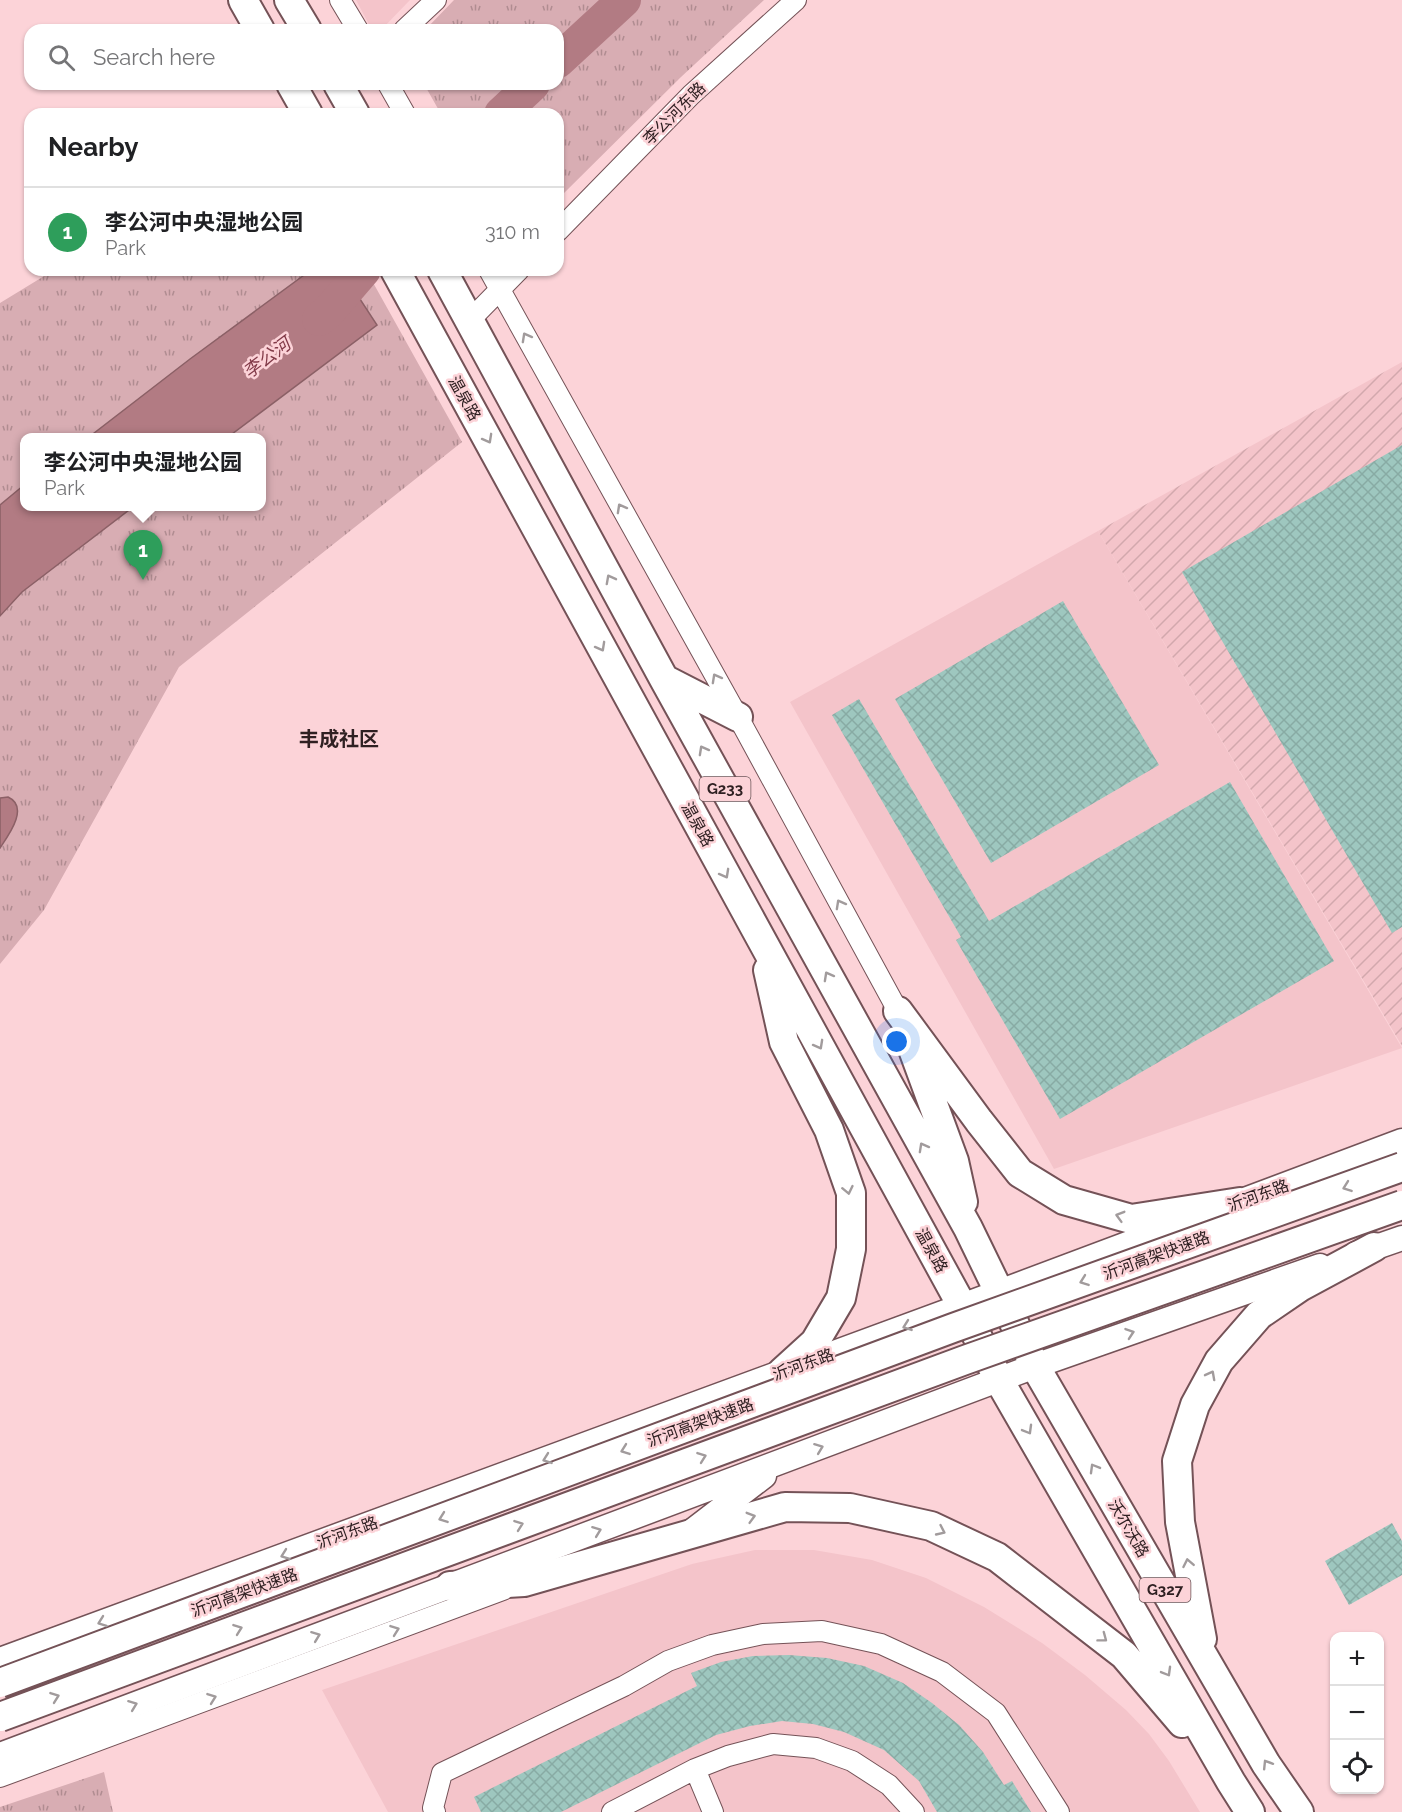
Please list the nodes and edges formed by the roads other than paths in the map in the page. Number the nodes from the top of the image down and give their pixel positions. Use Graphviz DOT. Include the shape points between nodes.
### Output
graph roads {
  1 [pos="243,0"];
  2 [pos="289,0"];
  3 [pos="340,0"];
  4 [pos="436,0"];
  5 [pos="796,0"];
  6 [pos="257,24"];
  7 [pos="303,24"];
  8 [pos="354,24"];
  9 [pos="410,24"];
  10 [pos="294,90"];
  11 [pos="342,90"];
  12 [pos="391,90"];
  13 [pos="305,108"];
  14 [pos="352,108"];
  15 [pos="402,108"];
  16 [pos="564,225"];
  17 [pos="398,276"];
  18 [pos="492,276"];
  19 [pos="513,276"];
  20 [pos="446,278"];
  21 [pos="500,290"];
  22 [pos="470,320"];
  23 [pos="664,679"];
  24 [pos="738,717"];
  25 [pos="761,938"];
  26 [pos="898,1011"];
  27 [pos="830,1130"];
  28 [pos="1402,1141"];
  29 [pos="1402,1167"];
  30 [pos="892,1178"];
  31 [pos="1240,1202"];
  32 [pos="1402,1205"];
  33 [pos="968,1228"];
  34 [pos="1402,1238"];
  35 [pos="1374,1247"];
  36 [pos="999,1291"];
  37 [pos="962,1306"];
  38 [pos="1035,1366"];
  39 [pos="782,1372"];
  40 [pos="999,1380"];
  41 [pos="784,1461"];
  42 [pos="687,1535"];
  43 [pos="524,1582"];
  44 [pos="450,1586"];
  45 [pos="0,1660"];
  46 [pos="1207,1662"];
  47 [pos="0,1683"];
  48 [pos="0,1717"];
  49 [pos="0,1755"];
  50 [pos="695,1769"];
  51 [pos="0,1778"];
  52 [pos="1231,1782"];
  53 [pos="435,1812"];
  54 [pos="612,1812"];
  55 [pos="713,1812"];
  56 [pos="914,1812"];
  57 [pos="1059,1812"];
  58 [pos="1250,1812"];
  59 [pos="1299,1812"];
  1 -- 6 [label="highway"];
  2 -- 7 [label="highway"];
  3 -- 8 [label="street"];
  4 -- 9 [label="street"];
  5 -- 16 [label="street, 李公河东路" via="691,95"];
  10 -- 13 [label="highway"];
  11 -- 14 [label="highway"];
  12 -- 15 [label="street"];
  17 -- 25 [label="highway, 温泉路 / G233, one-way"];
  18 -- 21 [label="street"];
  19 -- 21 [label="street"];
  20 -- 22 [label="highway, G233"];
  21 -- 22 [label="street"];
  24 -- 21 [label="street, one-way"];
  23 -- 22 [label="highway, G233, one-way"];
  23 -- 24 [label="highway"];
  33 -- 23 [label="highway, G233, one-way"];
  26 -- 24 [label="street, one-way"];
  25 -- 27 [label="highway" via="784,1042"];
  25 -- 30 [label="highway, 温泉路 / G233, one-way"];
  31 -- 26 [label="highway, one-way" via="1131,1219 1064,1200 1020,1173"];
  26 -- 33 [label="highway" via="954,1161"];
  27 -- 30 [label="highway"];
  27 -- 39 [label="highway, one-way" via="851,1193 851,1249 841,1298 815,1342"];
  28 -- 31 [label="main road, 沂河东路"];
  29 -- 47 [label="highway, 沂河高架快速路, one-way, bridge" via="952,1328"];
  30 -- 37 [label="highway, 温泉路 / G233"];
  31 -- 36 [label="main road, 沂河东路"];
  48 -- 32 [label="highway, 沂河高架快速路, one-way, bridge" via="965,1360"];
  33 -- 36 [label="highway, G233"];
  34 -- 35 [label="main road"];
  38 -- 35 [label="main road, one-way"];
  46 -- 35 [label="highway, one-way" via="1180,1522 1177,1461 1195,1405 1219,1361 1259,1315 1300,1287"];
  36 -- 37 [label="main road, 沂河东路"];
  36 -- 38 [label="highway, G233"];
  37 -- 39 [label="main road, 沂河东路, one-way"];
  37 -- 40 [label="highway, 温泉路 / G233"];
  38 -- 40 [label="main road"];
  46 -- 38 [label="highway, 沃尔沃路 / G327, one-way"];
  39 -- 45 [label="main road, 沂河东路, one-way"];
  41 -- 40 [label="main road, one-way"];
  40 -- 52 [label="highway, G327, one-way"];
  41 -- 42 [label="main road"];
  44 -- 41 [label="main road, one-way"];
  42 -- 43 [label="highway"];
  42 -- 52 [label="highway, one-way" via="785,1507 850,1508 931,1526 997,1557 1124,1655"];
  43 -- 44 [label="highway"];
  51 -- 43 [label="street, one-way"];
  49 -- 44 [label="main road, one-way"];
  59 -- 46 [label="highway, 沃尔沃路 / G327, one-way" via="1266,1764"];
  50 -- 54 [label="street"];
  50 -- 55 [label="street"];
  50 -- 56 [label="street" via="773,1744 816,1748 852,1761 889,1785"];
  52 -- 58 [label="highway, G327"];
  53 -- 57 [label="street" via="442,1773 668,1661 712,1644 763,1634 822,1631 881,1644 942,1672 996,1713"];
}
